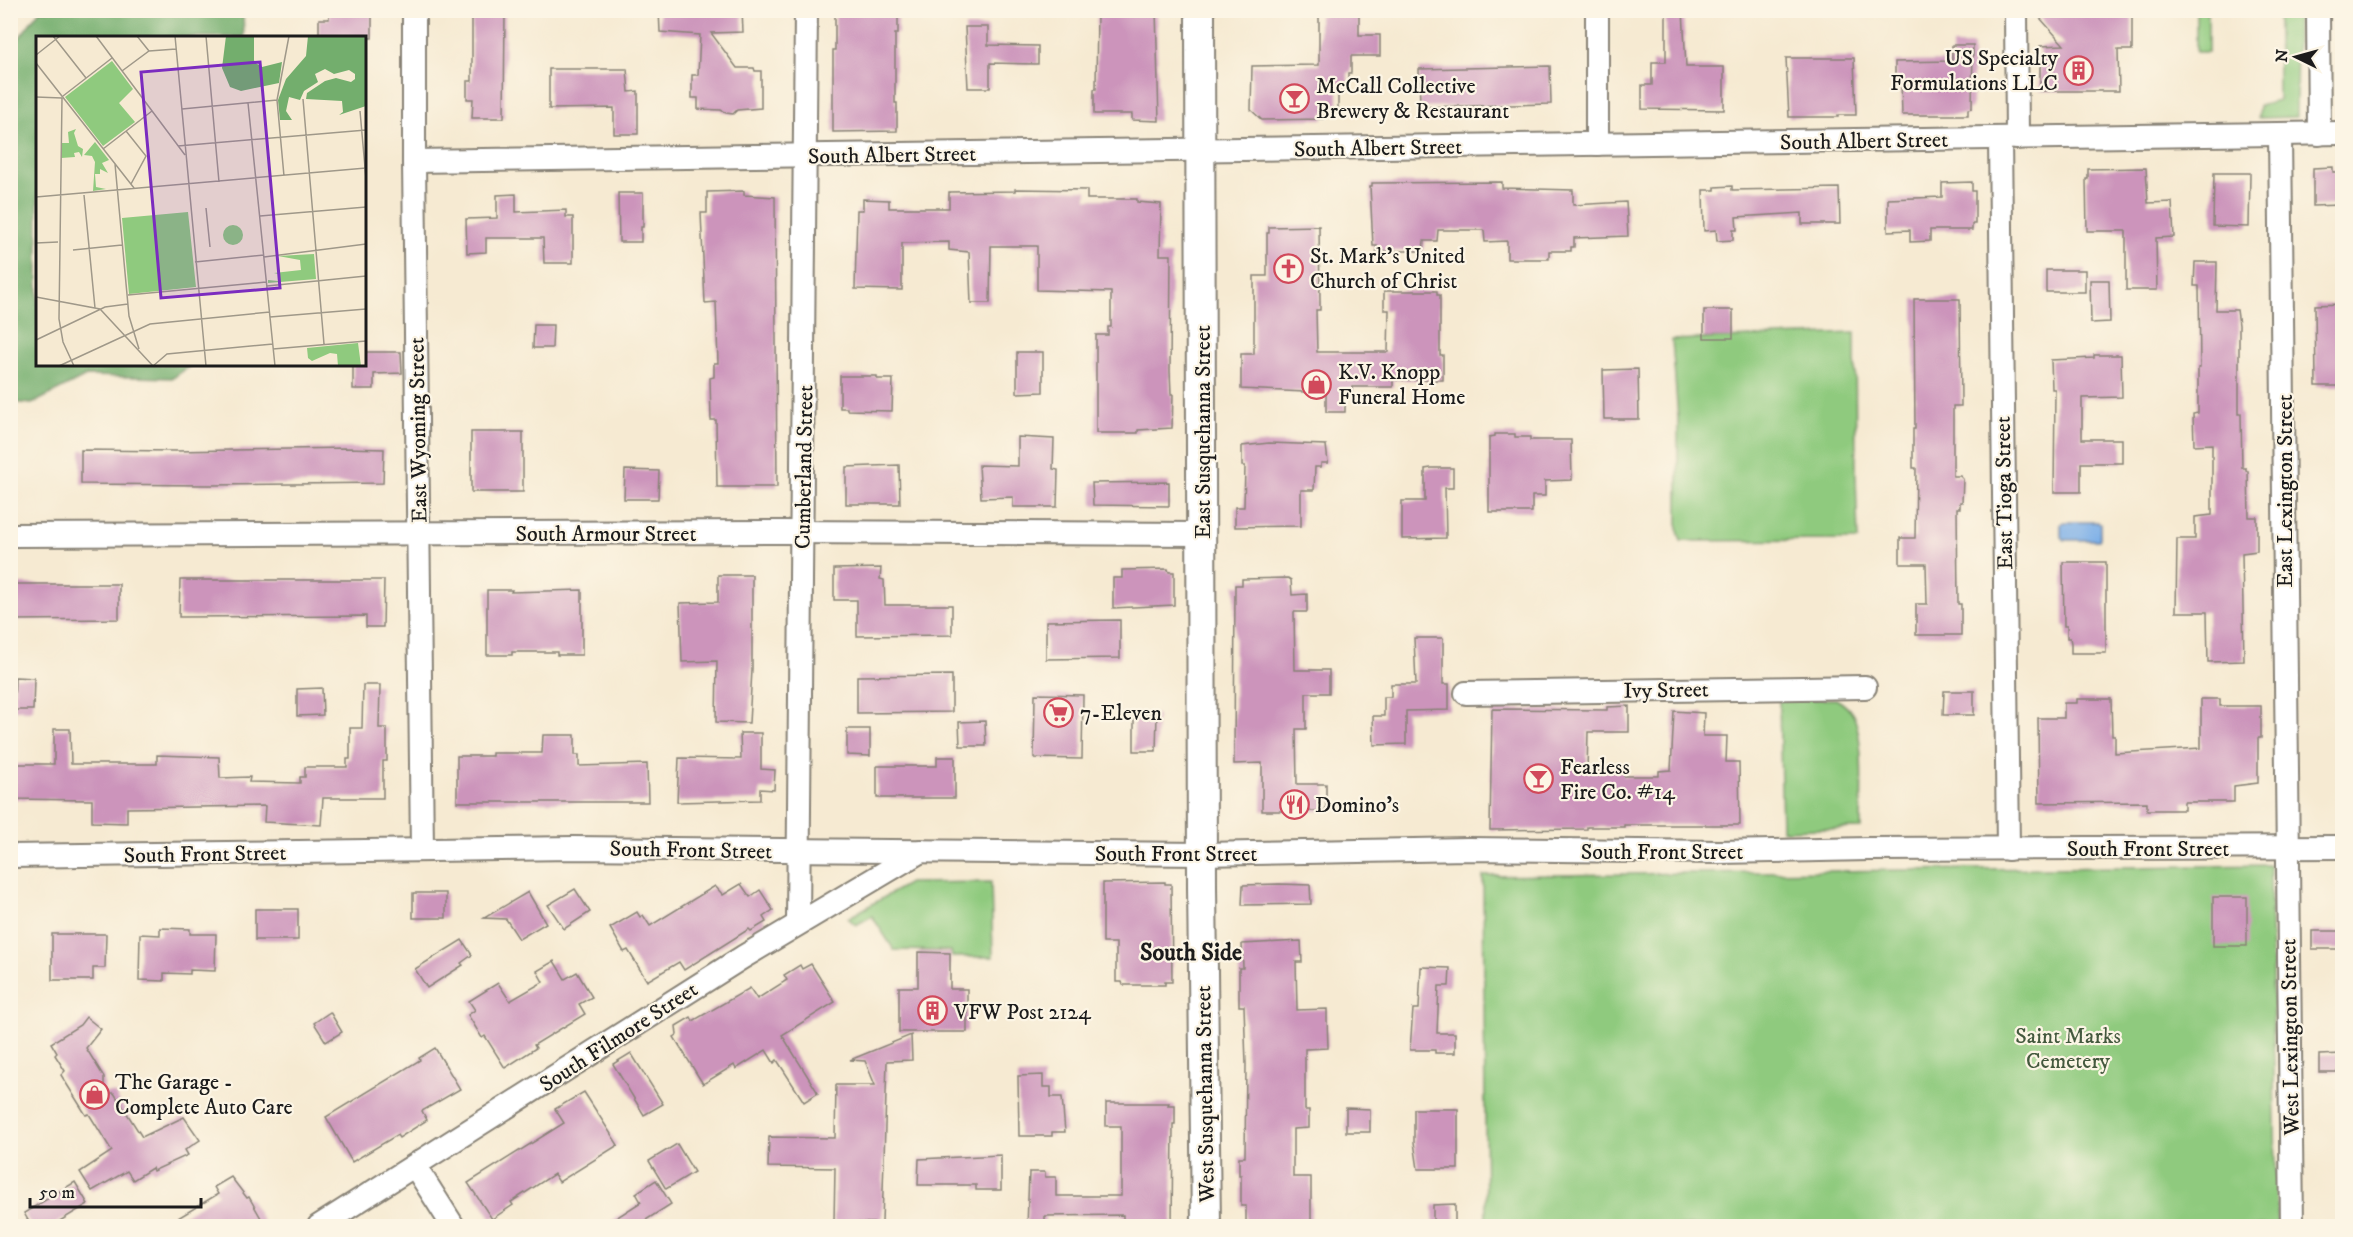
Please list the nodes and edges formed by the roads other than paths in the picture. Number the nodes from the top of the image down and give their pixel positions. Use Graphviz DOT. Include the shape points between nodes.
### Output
graph roads {
  1 [pos="414,10"];
  2 [pos="806,10"];
  3 [pos="1200,10"];
  4 [pos="1596,10"];
  5 [pos="2016,10"];
  6 [pos="2318,10"];
  7 [pos="2343,133"];
  8 [pos="2280,134"];
  9 [pos="2319,134"];
  10 [pos="2008,138"];
  11 [pos="1597,144"];
  12 [pos="1201,150"];
  13 [pos="806,155"];
  14 [pos="414,161"];
  15 [pos="802,532"];
  16 [pos="418,534"];
  17 [pos="1202,534"];
  18 [pos="10,535"];
  19 [pos="1865,687"];
  20 [pos="1466,693"];
  21 [pos="2343,847"];
  22 [pos="2287,848"];
  23 [pos="2007,849"];
  24 [pos="422,850"];
  25 [pos="800,850"];
  26 [pos="921,851"];
  27 [pos="1203,854"];
  28 [pos="10,856"];
  29 [pos="798,923"];
  30 [pos="415,1166"];
  31 [pos="319,1227"];
  32 [pos="453,1227"];
  33 [pos="1206,1227"];
  34 [pos="2292,1227"];
  1 -- 14 [label="street, East Wyoming Street"];
  2 -- 13 [label="street, Cumberland Street"];
  3 -- 12 [label="main road, East Susquehanna Street"];
  4 -- 11 [label="street"];
  5 -- 10 [label="street, East Tioga Street"];
  6 -- 9 [label="street"];
  7 -- 9 [label="street, South Albert Street"];
  8 -- 9 [label="street, South Albert Street"];
  8 -- 10 [label="street, South Albert Street"];
  8 -- 22 [label="street, East Lexington Street"];
  10 -- 11 [label="street, South Albert Street"];
  10 -- 23 [label="street, East Tioga Street"];
  11 -- 12 [label="street, South Albert Street"];
  12 -- 13 [label="street, South Albert Street"];
  12 -- 17 [label="main road, East Susquehanna Street"];
  13 -- 14 [label="street, South Albert Street"];
  13 -- 15 [label="street, Cumberland Street"];
  14 -- 16 [label="street, East Wyoming Street"];
  15 -- 16 [label="street, South Armour Street"];
  15 -- 17 [label="street, South Armour Street"];
  15 -- 25 [label="street, Cumberland Street"];
  16 -- 18 [label="street, South Armour Street"];
  16 -- 24 [label="street, East Wyoming Street"];
  17 -- 27 [label="main road, East Susquehanna Street"];
  19 -- 20 [label="street, Ivy Street"];
  21 -- 22 [label="street, South Front Street"];
  22 -- 23 [label="street, South Front Street"];
  22 -- 34 [label="street, West Lexington Street"];
  23 -- 27 [label="street, South Front Street" via="1468,849"];
  24 -- 25 [label="street, South Front Street"];
  24 -- 28 [label="street, South Front Street"];
  25 -- 26 [label="street, South Front Street"];
  25 -- 29 [label="street, Cumberland Street"];
  26 -- 27 [label="street, South Front Street"];
  26 -- 29 [label="street, South Filmore Street"];
  27 -- 33 [label="main road, West Susquehanna Street"];
  29 -- 30 [label="street, South Filmore Street"];
  30 -- 31 [label="street, South Filmore Street"];
  30 -- 32 [label="street"];
}
